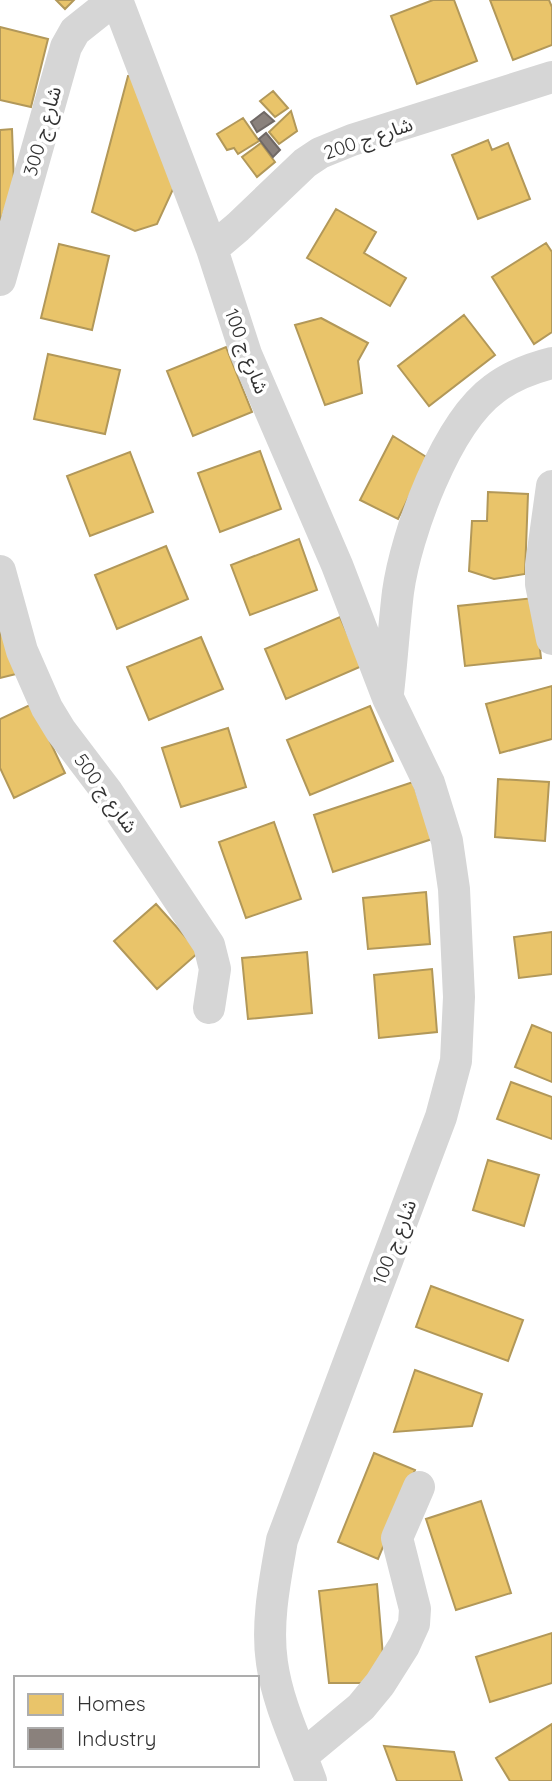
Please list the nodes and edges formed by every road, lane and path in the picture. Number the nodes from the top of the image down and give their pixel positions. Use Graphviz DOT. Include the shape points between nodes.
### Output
graph roads {
  1 [pos="116,0"];
  2 [pos="552,77"];
  3 [pos="212,248"];
  4 [pos="0,280"];
  5 [pos="552,363"];
  6 [pos="552,486"];
  7 [pos="0,571"];
  8 [pos="552,639"];
  9 [pos="388,698"];
  10 [pos="209,1008"];
  11 [pos="419,1487"];
  12 [pos="306,1768"];
  1 -- 3 [label="street, شارع ج 100"];
  1 -- 4 [label="street, شارع ج 300" via="75,31 66,47"];
  2 -- 3 [label="street, شارع ج 200" via="320,153"];
  3 -- 9 [label="street, شارع ج 100" via="246,354 338,565"];
  5 -- 9 [label="street" via="494,388 473,408 439,466 409,542 398,591"];
  6 -- 8 [label="street" via="541,565"];
  7 -- 10 [label="street, شارع ج 500" via="22,651 47,708 209,945 215,969"];
  9 -- 12 [label="street, شارع ج 100" via="429,783 447,841 459,997 456,1060 441,1117 282,1540 272,1606 272,1662 283,1710"];
  11 -- 12 [label="street" via="397,1538 415,1609 414,1625 380,1684"];
}
